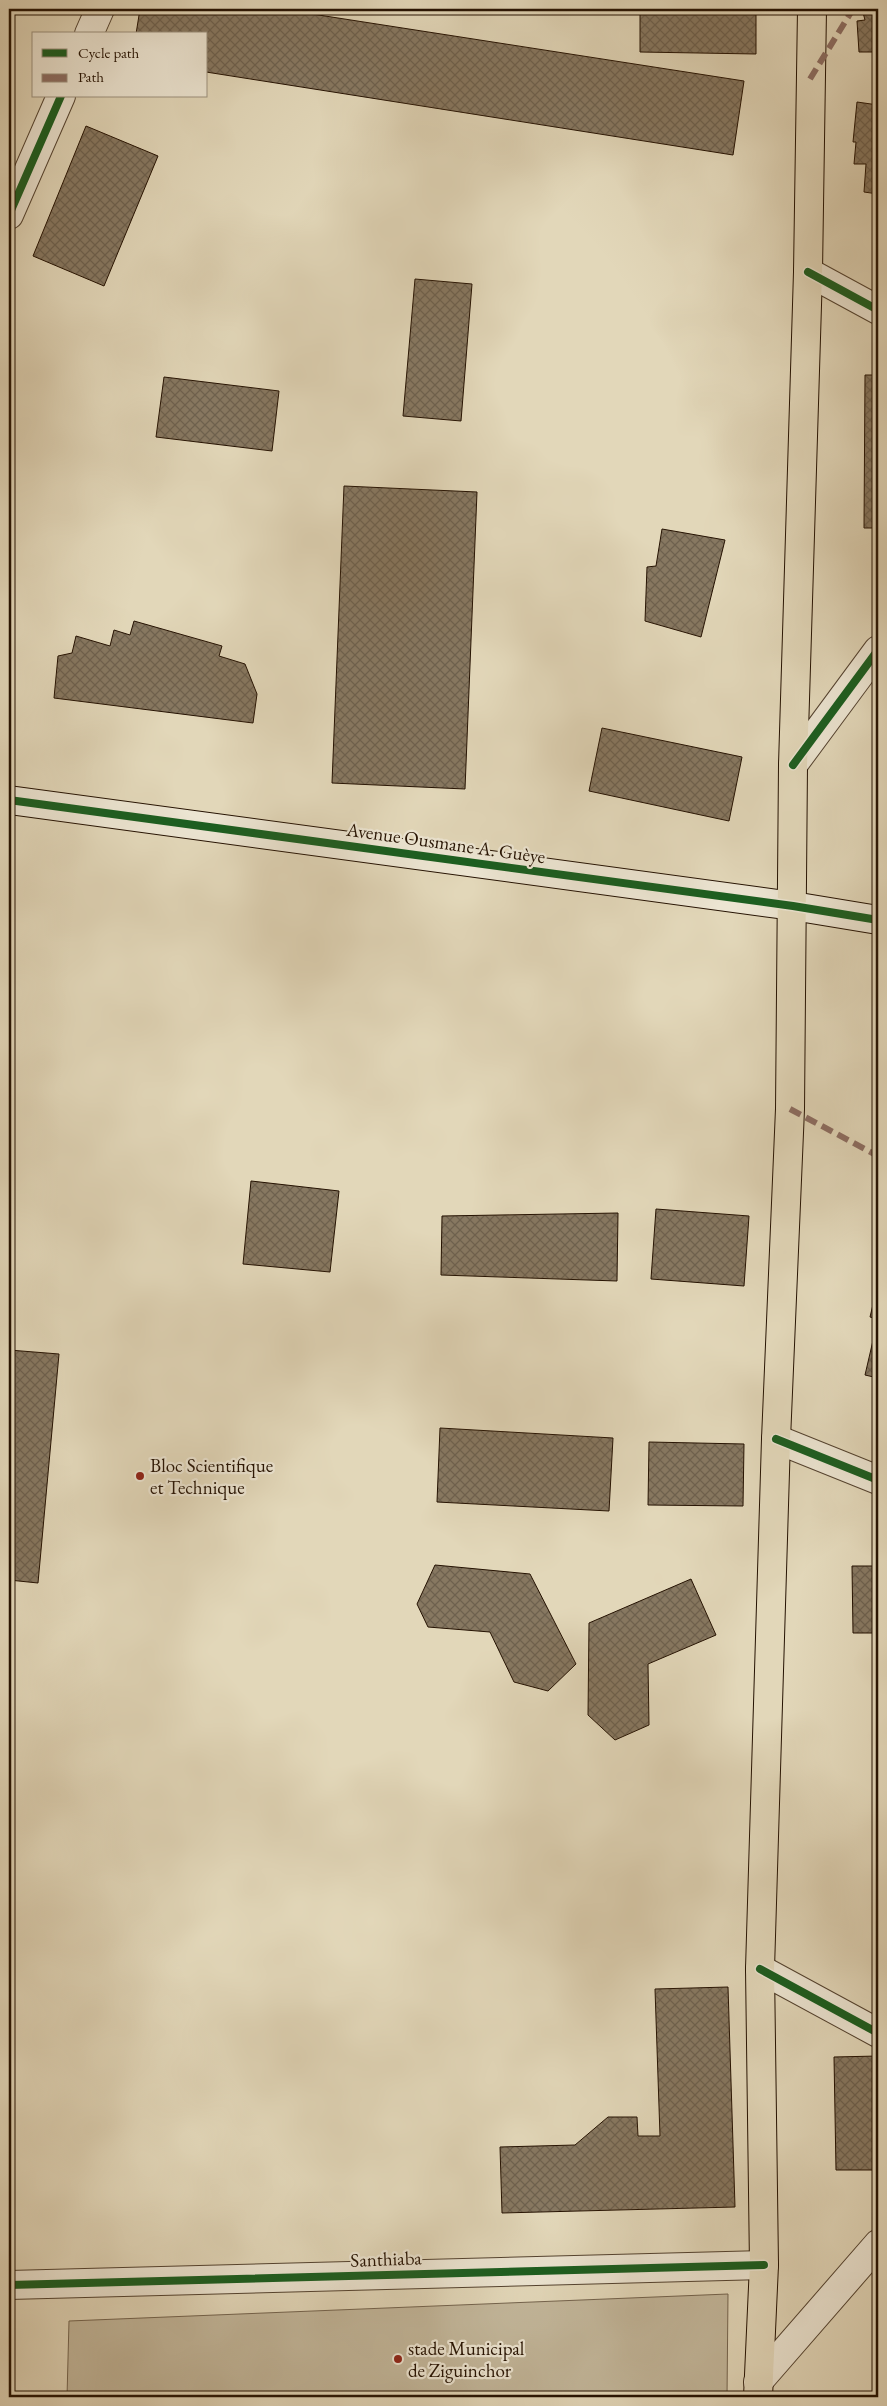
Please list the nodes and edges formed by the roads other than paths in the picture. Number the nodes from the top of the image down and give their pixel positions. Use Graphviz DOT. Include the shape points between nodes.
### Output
graph roads {
  1 [pos="100,9"];
  2 [pos="812,9"];
  3 [pos="90,32"];
  4 [pos="61,98"];
  5 [pos="9,215"];
  6 [pos="808,272"];
  7 [pos="878,310"];
  8 [pos="878,650"];
  9 [pos="793,765"];
  10 [pos="9,800"];
  11 [pos="793,906"];
  12 [pos="878,920"];
  13 [pos="776,1439"];
  14 [pos="878,1480"];
  15 [pos="760,1970"];
  16 [pos="878,2033"];
  17 [pos="878,2244"];
  18 [pos="764,2265"];
  19 [pos="9,2285"];
  20 [pos="758,2390"];
  1 -- 3 [label="street"];
  2 -- 6 [label="main road"];
  4 -- 5 [label="street"];
  6 -- 7 [label="street"];
  6 -- 9 [label="main road"];
  8 -- 9 [label="street"];
  9 -- 11 [label="main road"];
  10 -- 11 [label="street, Avenue Ousmane A. Guèye"];
  11 -- 12 [label="street, Avenue Ousmane A. Guèye"];
  11 -- 13 [label="main road" via="790,1109"];
  13 -- 14 [label="street"];
  13 -- 15 [label="main road"];
  15 -- 16 [label="street"];
  15 -- 18 [label="main road"];
  17 -- 20 [label="street"];
  18 -- 19 [label="street, Santhiaba"];
  18 -- 20 [label="main road"];
}
